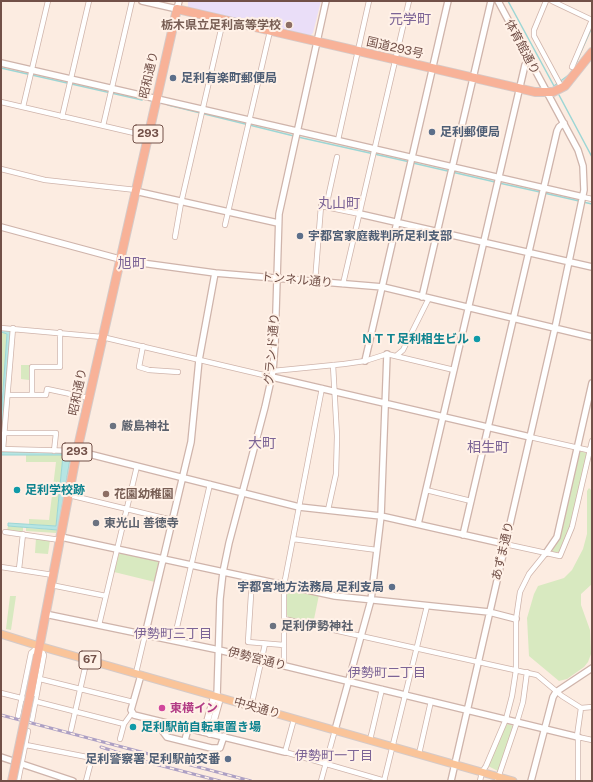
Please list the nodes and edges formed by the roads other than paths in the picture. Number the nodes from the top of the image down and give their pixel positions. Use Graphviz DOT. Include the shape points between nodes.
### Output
graph roads {
  1 [pos="48,1"];
  2 [pos="90,1"];
  3 [pos="132,1"];
  4 [pos="142,1"];
  5 [pos="326,1"];
  6 [pos="369,1"];
  7 [pos="410,1"];
  8 [pos="448,1"];
  9 [pos="491,1"];
  10 [pos="498,1"];
  11 [pos="546,1"];
  12 [pos="552,1"];
  13 [pos="178,5"];
  14 [pos="223,20"];
  15 [pos="592,20"];
  16 [pos="270,31"];
  17 [pos="317,42"];
  18 [pos="358,52"];
  19 [pos="592,52"];
  20 [pos="396,60"];
  21 [pos="529,60"];
  22 [pos="1,63"];
  23 [pos="572,67"];
  24 [pos="433,69"];
  25 [pos="31,70"];
  26 [pos="473,78"];
  27 [pos="71,79"];
  28 [pos="112,88"];
  29 [pos="562,88"];
  30 [pos="519,89"];
  31 [pos="547,92"];
  32 [pos="156,98"];
  33 [pos="1,102"];
  34 [pos="23,108"];
  35 [pos="203,109"];
  36 [pos="62,117"];
  37 [pos="249,120"];
  38 [pos="564,123"];
  39 [pos="103,126"];
  40 [pos="296,131"];
  41 [pos="147,136"];
  42 [pos="338,140"];
  43 [pos="375,149"];
  44 [pos="337,157"];
  45 [pos="412,158"];
  46 [pos="453,167"];
  47 [pos="1,169"];
  48 [pos="499,178"];
  49 [pos="544,188"];
  50 [pos="135,190"];
  51 [pos="583,197"];
  52 [pos="592,199"];
  53 [pos="181,202"];
  54 [pos="326,207"];
  55 [pos="228,213"];
  56 [pos="360,214"];
  57 [pos="398,222"];
  58 [pos="278,223"];
  59 [pos="225,225"];
  60 [pos="1,227"];
  61 [pos="438,231"];
  62 [pos="175,237"];
  63 [pos="484,242"];
  64 [pos="529,253"];
  65 [pos="120,259"];
  66 [pos="569,262"];
  67 [pos="592,267"];
  68 [pos="214,273"];
  69 [pos="276,279"];
  70 [pos="315,282"];
  71 [pos="343,284"];
  72 [pos="382,287"];
  73 [pos="422,296"];
  74 [pos="429,298"];
  75 [pos="468,307"];
  76 [pos="514,318"];
  77 [pos="1,328"];
  78 [pos="13,328"];
  79 [pos="555,328"];
  80 [pos="60,332"];
  81 [pos="102,336"];
  82 [pos="592,337"];
  83 [pos="143,346"];
  84 [pos="387,354"];
  85 [pos="396,356"];
  86 [pos="200,360"];
  87 [pos="365,361"];
  88 [pos="334,365"];
  89 [pos="454,370"];
  90 [pos="178,372"];
  91 [pos="272,374"];
  92 [pos="592,383"];
  93 [pos="322,388"];
  94 [pos="335,391"];
  95 [pos="8,395"];
  96 [pos="32,395"];
  97 [pos="89,398"];
  98 [pos="386,403"];
  99 [pos="443,417"];
  100 [pos="489,427"];
  101 [pos="4,432"];
  102 [pos="530,437"];
  103 [pos="592,442"];
  104 [pos="577,448"];
  105 [pos="2,449"];
  106 [pos="54,451"];
  107 [pos="77,451"];
  108 [pos="591,451"];
  109 [pos="137,466"];
  110 [pos="183,478"];
  111 [pos="210,484"];
  112 [pos="426,490"];
  113 [pos="242,492"];
  114 [pos="69,495"];
  115 [pos="471,501"];
  116 [pos="299,507"];
  117 [pos="127,509"];
  118 [pos="328,510"];
  119 [pos="381,516"];
  120 [pos="172,520"];
  121 [pos="418,524"];
  122 [pos="4,532"];
  123 [pos="23,534"];
  124 [pos="463,535"];
  125 [pos="60,539"];
  126 [pos="293,540"];
  127 [pos="505,544"];
  128 [pos="117,549"];
  129 [pos="377,550"];
  130 [pos="546,553"];
  131 [pos="163,560"];
  132 [pos="192,566"];
  133 [pos="1,567"];
  134 [pos="19,569"];
  135 [pos="223,572"];
  136 [pos="53,574"];
  137 [pos="252,578"];
  138 [pos="51,585"];
  139 [pos="284,585"];
  140 [pos="106,596"];
  141 [pos="371,600"];
  142 [pos="427,606"];
  143 [pos="489,612"];
  144 [pos="45,614"];
  145 [pos="284,619"];
  146 [pos="516,619"];
  147 [pos="99,625"];
  148 [pos="1,634"];
  149 [pos="145,635"];
  150 [pos="361,636"];
  151 [pos="174,640"];
  152 [pos="265,644"];
  153 [pos="284,644"];
  154 [pos="39,646"];
  155 [pos="417,649"];
  156 [pos="219,650"];
  157 [pos="87,659"];
  158 [pos="262,660"];
  159 [pos="478,662"];
  160 [pos="284,666"];
  161 [pos="592,668"];
  162 [pos="516,670"];
  163 [pos="527,672"];
  164 [pos="138,674"];
  165 [pos="40,679"];
  166 [pos="348,681"];
  167 [pos="81,689"];
  168 [pos="382,690"];
  169 [pos="556,692"];
  170 [pos="1,693"];
  171 [pos="406,696"];
  172 [pos="217,697"];
  173 [pos="22,698"];
  174 [pos="35,702"];
  175 [pos="133,702"];
  176 [pos="431,702"];
  177 [pos="252,707"];
  178 [pos="592,707"];
  179 [pos="582,708"];
  180 [pos="467,710"];
  181 [pos="76,712"];
  182 [pos="132,713"];
  183 [pos="18,716"];
  184 [pos="294,719"];
  185 [pos="506,719"];
  186 [pos="32,720"];
  187 [pos="155,721"];
  188 [pos="517,722"];
  189 [pos="124,724"];
  190 [pos="188,729"];
  191 [pos="545,729"];
  192 [pos="71,730"];
  193 [pos="335,730"];
  194 [pos="28,731"];
  195 [pos="207,733"];
  196 [pos="224,736"];
  197 [pos="578,736"];
  198 [pos="120,739"];
  199 [pos="185,740"];
  200 [pos="370,740"];
  201 [pos="592,740"];
  202 [pos="26,745"];
  203 [pos="394,746"];
  204 [pos="285,752"];
  205 [pos="419,754"];
  206 [pos="1,757"];
  207 [pos="22,764"];
  208 [pos="454,764"];
  209 [pos="326,765"];
  210 [pos="482,772"];
  211 [pos="60,779"];
  212 [pos="497,779"];
  213 [pos="12,781"];
  214 [pos="18,781"];
  215 [pos="73,781"];
  216 [pos="86,781"];
  217 [pos="321,781"];
  218 [pos="385,781"];
  219 [pos="451,781"];
  220 [pos="480,781"];
  221 [pos="513,781"];
  222 [pos="531,781"];
  223 [pos="578,781"];
  1 -- 25 [label="street"];
  2 -- 27 [label="street"];
  3 -- 28 [label="street"];
  4 -- 13 [label="street"];
  5 -- 17 [label="street, グランド通り"];
  6 -- 18 [label="street"];
  7 -- 20 [label="street"];
  8 -- 24 [label="street"];
  9 -- 26 [label="street"];
  10 -- 21 [label="street, 体育館通り"];
  11 -- 29 [label="street" via="534,36"];
  12 -- 15 [label="street"];
  13 -- 14 [label="highway, 国道293号"];
  13 -- 32 [label="highway, 昭和通り / 293"];
  14 -- 16 [label="highway, 国道293号"];
  14 -- 35 [label="street"];
  15 -- 23 [label="street"];
  16 -- 17 [label="highway, 国道293号"];
  16 -- 37 [label="street"];
  17 -- 18 [label="highway, 国道293号"];
  17 -- 40 [label="street, グランド通り"];
  18 -- 20 [label="highway, 国道293号"];
  18 -- 42 [label="street"];
  19 -- 29 [label="highway" via="570,82"];
  20 -- 24 [label="highway, 国道293号"];
  20 -- 43 [label="street"];
  21 -- 30 [label="street" via="525,65"];
  21 -- 31 [label="street, 体育館通り"];
  22 -- 25 [label="street"];
  24 -- 26 [label="highway, 国道293号"];
  24 -- 45 [label="street"];
  25 -- 27 [label="street"];
  25 -- 34 [label="street"];
  26 -- 30 [label="highway, 国道293号"];
  26 -- 46 [label="street"];
  27 -- 28 [label="street"];
  27 -- 36 [label="street"];
  28 -- 32 [label="street"];
  28 -- 39 [label="street"];
  29 -- 31 [label="highway, 国道293号"];
  30 -- 31 [label="highway, 国道293号"];
  30 -- 48 [label="street"];
  31 -- 38 [label="street, 体育館通り"];
  32 -- 35 [label="street"];
  32 -- 41 [label="highway, 昭和通り / 293"];
  33 -- 34 [label="street"];
  34 -- 36 [label="street"];
  35 -- 37 [label="street"];
  35 -- 53 [label="street"];
  36 -- 39 [label="street"];
  37 -- 40 [label="street"];
  37 -- 55 [label="street"];
  38 -- 49 [label="street" via="559,126"];
  38 -- 51 [label="street, 体育館通り" via="582,161"];
  39 -- 41 [label="street"];
  40 -- 42 [label="street"];
  40 -- 58 [label="street, グランド通り"];
  41 -- 50 [label="highway, 昭和通り / 293"];
  42 -- 43 [label="street"];
  43 -- 45 [label="street"];
  43 -- 56 [label="street"];
  44 -- 54 [label="street"];
  45 -- 46 [label="street"];
  45 -- 57 [label="street"];
  46 -- 48 [label="street"];
  46 -- 61 [label="street"];
  47 -- 50 [label="street" via="45,180"];
  48 -- 49 [label="street"];
  48 -- 63 [label="street"];
  49 -- 51 [label="street"];
  49 -- 64 [label="street"];
  50 -- 53 [label="street"];
  50 -- 65 [label="highway, 昭和通り / 293"];
  51 -- 52 [label="street"];
  51 -- 66 [label="street, あずま通り"];
  53 -- 55 [label="street"];
  53 -- 62 [label="street"];
  54 -- 56 [label="street"];
  54 -- 70 [label="street" via="321,206"];
  55 -- 58 [label="street"];
  55 -- 59 [label="street"];
  56 -- 57 [label="street"];
  56 -- 71 [label="street"];
  57 -- 61 [label="street"];
  57 -- 72 [label="street"];
  58 -- 69 [label="street, グランド通り"];
  60 -- 65 [label="street, トンネル通り"];
  61 -- 63 [label="street"];
  61 -- 73 [label="street"];
  63 -- 64 [label="street"];
  63 -- 75 [label="street"];
  64 -- 66 [label="street"];
  64 -- 76 [label="street"];
  65 -- 68 [label="street, トンネル通り"];
  65 -- 81 [label="highway, 昭和通り / 293"];
  66 -- 67 [label="street"];
  66 -- 79 [label="street, あずま通り"];
  68 -- 69 [label="street, トンネル通り"];
  68 -- 86 [label="street"];
  69 -- 70 [label="street, トンネル通り"];
  69 -- 91 [label="street, グランド通り"];
  70 -- 71 [label="street, トンネル通り"];
  71 -- 72 [label="street, トンネル通り"];
  72 -- 73 [label="street, トンネル通り"];
  72 -- 87 [label="street"];
  73 -- 74 [label="street, トンネル通り"];
  74 -- 75 [label="street, トンネル通り"];
  74 -- 85 [label="street" via="403,350"];
  75 -- 76 [label="street, トンネル通り"];
  75 -- 89 [label="street"];
  76 -- 79 [label="street, トンネル通り"];
  76 -- 100 [label="street"];
  77 -- 78 [label="street"];
  78 -- 80 [label="street"];
  78 -- 95 [label="street"];
  79 -- 82 [label="street, トンネル通り"];
  79 -- 102 [label="street, あずま通り"];
  80 -- 81 [label="street"];
  80 -- 96 [label="street" via="60,367 32,367"];
  81 -- 83 [label="street"];
  81 -- 97 [label="highway, 昭和通り / 293"];
  83 -- 86 [label="street"];
  83 -- 90 [label="street" via="139,367"];
  84 -- 85 [label="street"];
  84 -- 87 [label="street"];
  84 -- 98 [label="street"];
  85 -- 89 [label="street"];
  86 -- 91 [label="street"];
  86 -- 110 [label="street" via="191,442"];
  87 -- 88 [label="street"];
  88 -- 91 [label="street"];
  88 -- 94 [label="street"];
  89 -- 99 [label="street"];
  91 -- 93 [label="street"];
  91 -- 113 [label="street, グランド通り"];
  92 -- 104 [label="street"];
  93 -- 94 [label="street"];
  93 -- 116 [label="street"];
  94 -- 98 [label="street"];
  94 -- 118 [label="street" via="336,474"];
  95 -- 96 [label="street"];
  95 -- 101 [label="street"];
  96 -- 97 [label="street" via="46,396 47,389"];
  97 -- 107 [label="highway, 昭和通り / 293"];
  98 -- 99 [label="street"];
  98 -- 119 [label="street"];
  99 -- 100 [label="street"];
  99 -- 112 [label="street"];
  100 -- 102 [label="street"];
  100 -- 115 [label="street"];
  101 -- 105 [label="street"];
  101 -- 106 [label="street" via="56,433"];
  102 -- 104 [label="street"];
  102 -- 127 [label="street, あずま通り"];
  103 -- 108 [label="street"];
  104 -- 108 [label="street"];
  104 -- 130 [label="street" via="557,537"];
  105 -- 106 [label="street"];
  106 -- 107 [label="street"];
  107 -- 109 [label="street"];
  107 -- 114 [label="highway, 昭和通り / 293"];
  108 -- 130 [label="street" via="567,542 560,556"];
  109 -- 110 [label="street"];
  109 -- 117 [label="street"];
  110 -- 111 [label="street"];
  110 -- 120 [label="street"];
  111 -- 113 [label="street"];
  111 -- 132 [label="street"];
  112 -- 115 [label="street"];
  112 -- 121 [label="street"];
  113 -- 116 [label="street"];
  113 -- 135 [label="street, グランド通り"];
  114 -- 117 [label="street"];
  114 -- 125 [label="highway, 昭和通り / 293"];
  115 -- 124 [label="street"];
  116 -- 118 [label="street"];
  116 -- 126 [label="street"];
  117 -- 120 [label="street"];
  117 -- 128 [label="street"];
  118 -- 119 [label="street"];
  119 -- 121 [label="street"];
  119 -- 129 [label="street"];
  120 -- 131 [label="street"];
  121 -- 124 [label="street"];
  122 -- 123 [label="street"];
  123 -- 125 [label="street"];
  123 -- 134 [label="street"];
  124 -- 127 [label="street"];
  125 -- 128 [label="street"];
  125 -- 136 [label="highway, 昭和通り / 293"];
  126 -- 129 [label="street"];
  126 -- 139 [label="street"];
  127 -- 130 [label="street"];
  127 -- 143 [label="street, あずま通り"];
  128 -- 131 [label="street"];
  128 -- 140 [label="street"];
  129 -- 141 [label="street"];
  130 -- 146 [label="street" via="522,586"];
  131 -- 132 [label="street"];
  131 -- 149 [label="street"];
  132 -- 135 [label="street"];
  132 -- 151 [label="street"];
  133 -- 134 [label="street"];
  134 -- 136 [label="street"];
  135 -- 137 [label="street"];
  135 -- 156 [label="street, グランド通り"];
  136 -- 138 [label="highway, 昭和通り / 293"];
  137 -- 139 [label="street"];
  137 -- 152 [label="street" via="248,642"];
  138 -- 140 [label="street"];
  138 -- 144 [label="highway, 昭和通り / 293"];
  139 -- 141 [label="street" via="336,596"];
  139 -- 145 [label="street"];
  140 -- 147 [label="street"];
  141 -- 142 [label="street"];
  141 -- 150 [label="street"];
  142 -- 143 [label="street"];
  142 -- 155 [label="street"];
  143 -- 146 [label="street"];
  143 -- 159 [label="street, あずま通り"];
  144 -- 147 [label="street, 伊勢宮通り"];
  144 -- 154 [label="highway, 昭和通り / 293"];
  145 -- 150 [label="street"];
  145 -- 153 [label="street"];
  146 -- 162 [label="street"];
  147 -- 149 [label="street, 伊勢宮通り"];
  148 -- 154 [label="main road, 中央通り / 67"];
  149 -- 151 [label="street, 伊勢宮通り"];
  149 -- 164 [label="street"];
  150 -- 155 [label="street"];
  150 -- 166 [label="street"];
  151 -- 156 [label="street, 伊勢宮通り"];
  152 -- 153 [label="street"];
  152 -- 158 [label="street"];
  153 -- 160 [label="street"];
  154 -- 157 [label="main road, 中央通り / 67"];
  154 -- 165 [label="street" via="44,655"];
  154 -- 173 [label="street" via="31,654"];
  154 -- 213 [label="highway, 昭和通り / 293, bridge"];
  155 -- 159 [label="street"];
  155 -- 171 [label="street"];
  156 -- 158 [label="street, 伊勢宮通り"];
  156 -- 172 [label="street, グランド通り"];
  157 -- 164 [label="main road, 中央通り / 67"];
  157 -- 167 [label="street"];
  158 -- 160 [label="street, 伊勢宮通り"];
  158 -- 177 [label="street"];
  159 -- 162 [label="street"];
  159 -- 180 [label="street, あずま通り"];
  160 -- 166 [label="street, 伊勢宮通り"];
  161 -- 169 [label="street"];
  162 -- 163 [label="street"];
  162 -- 185 [label="street"];
  163 -- 169 [label="street" via="540,677"];
  163 -- 188 [label="street"];
  164 -- 172 [label="main road, 中央通り / 67"];
  164 -- 175 [label="street"];
  165 -- 167 [label="street"];
  165 -- 174 [label="street"];
  166 -- 168 [label="street, 伊勢宮通り"];
  166 -- 193 [label="street"];
  167 -- 175 [label="street"];
  167 -- 181 [label="street"];
  168 -- 171 [label="street, 伊勢宮通り"];
  168 -- 200 [label="street"];
  169 -- 179 [label="street"];
  169 -- 191 [label="street"];
  170 -- 173 [label="street"];
  171 -- 176 [label="street, 伊勢宮通り"];
  171 -- 203 [label="street"];
  172 -- 177 [label="main road, 中央通り / 67"];
  172 -- 195 [label="main road" via="219,702"];
  173 -- 174 [label="street"];
  173 -- 183 [label="street"];
  174 -- 181 [label="street"];
  174 -- 186 [label="street"];
  175 -- 182 [label="street"];
  176 -- 180 [label="street, 伊勢宮通り"];
  176 -- 205 [label="street"];
  177 -- 184 [label="main road, 中央通り / 67"];
  178 -- 179 [label="street"];
  179 -- 197 [label="street"];
  180 -- 185 [label="street, 伊勢宮通り"];
  180 -- 208 [label="street, あずま通り"];
  181 -- 189 [label="street"];
  181 -- 192 [label="street"];
  182 -- 187 [label="street"];
  182 -- 189 [label="street"];
  184 -- 193 [label="main road, 中央通り / 67"];
  184 -- 204 [label="street"];
  185 -- 188 [label="street, 伊勢宮通り"];
  185 -- 210 [label="street"];
  187 -- 190 [label="street"];
  187 -- 199 [label="street" via="167,737"];
  188 -- 191 [label="street, 伊勢宮通り"];
  188 -- 212 [label="street"];
  189 -- 198 [label="street"];
  190 -- 195 [label="street"];
  190 -- 199 [label="street"];
  191 -- 197 [label="street, 伊勢宮通り"];
  191 -- 222 [label="street"];
  193 -- 200 [label="main road, 中央通り / 67"];
  193 -- 209 [label="street"];
  194 -- 202 [label="street"];
  195 -- 196 [label="street"];
  196 -- 199 [label="street" via="222,746 218,749"];
  196 -- 204 [label="street"];
  197 -- 201 [label="street"];
  197 -- 223 [label="street"];
  200 -- 203 [label="main road, 中央通り / 67"];
  202 -- 207 [label="street"];
  202 -- 216 [label="street" via="92,758"];
  203 -- 205 [label="main road, 中央通り / 67"];
  203 -- 218 [label="street"];
  204 -- 209 [label="street"];
  205 -- 208 [label="main road, 中央通り / 67"];
  206 -- 207 [label="street"];
  207 -- 211 [label="street"];
  207 -- 214 [label="street"];
  208 -- 210 [label="main road, 中央通り / 67"];
  208 -- 219 [label="street, あずま通り"];
  209 -- 217 [label="street"];
  209 -- 218 [label="street"];
  210 -- 212 [label="main road, 中央通り / 67"];
  210 -- 220 [label="street"];
  211 -- 215 [label="street"];
  212 -- 221 [label="main road, 中央通り / 67"];
}
